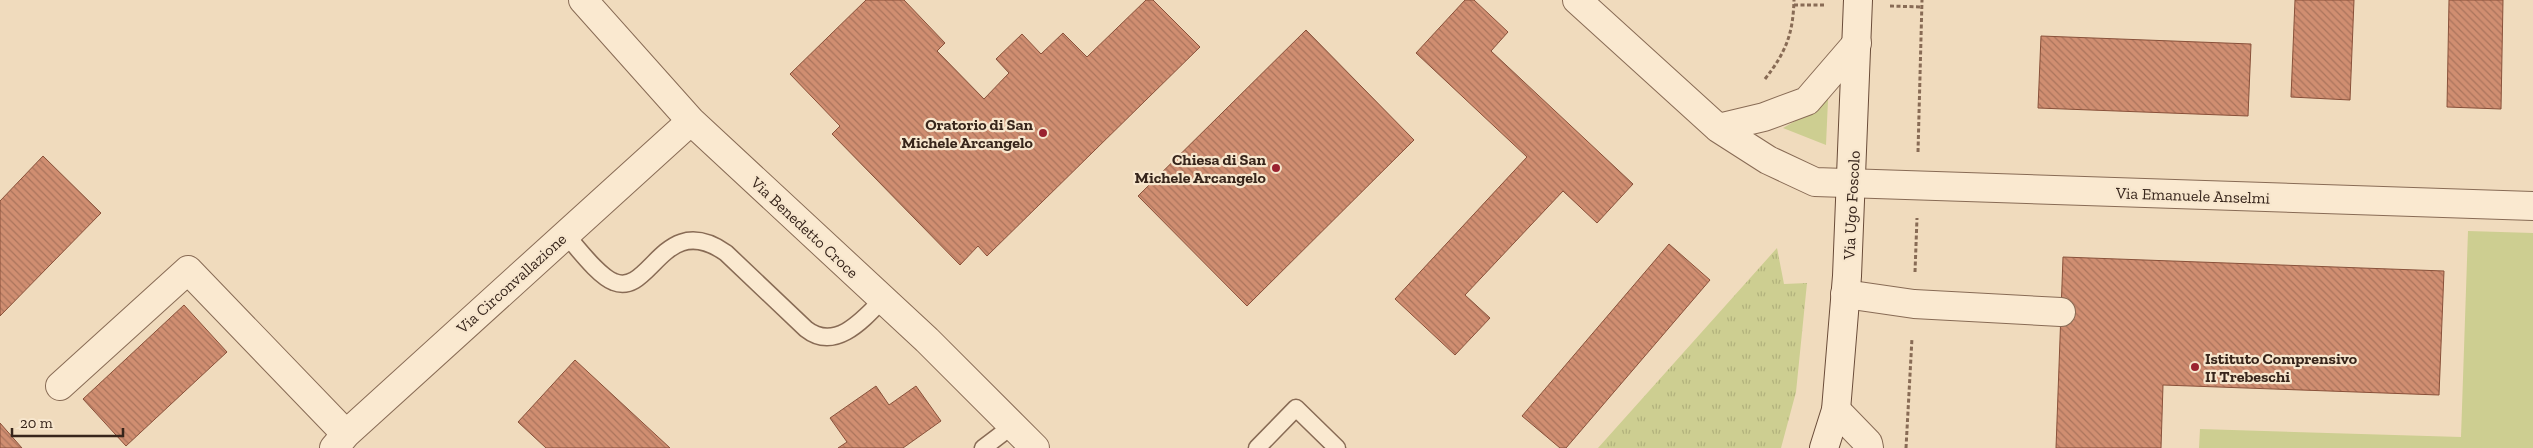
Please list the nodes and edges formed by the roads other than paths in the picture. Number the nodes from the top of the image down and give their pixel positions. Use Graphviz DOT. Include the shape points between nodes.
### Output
graph roads {
  1 [pos="583,0"];
  2 [pos="1577,0"];
  3 [pos="1858,0"];
  4 [pos="1857,43"];
  5 [pos="691,121"];
  6 [pos="1718,128"];
  7 [pos="1852,184"];
  8 [pos="2533,206"];
  9 [pos="565,234"];
  10 [pos="1845,294"];
  11 [pos="883,300"];
  12 [pos="2061,312"];
  13 [pos="60,386"];
  14 [pos="1836,410"];
  15 [pos="1012,426"];
  16 [pos="340,441"];
  17 [pos="983,448"];
  18 [pos="1034,448"];
  19 [pos="1257,448"];
  20 [pos="1337,448"];
  21 [pos="1824,448"];
  22 [pos="1869,448"];
  1 -- 5 [label="street, Via Benedetto Croce"];
  2 -- 6 [label="street, Via Emanuele Anselmi"];
  3 -- 4 [label="street, Via Ugo Foscolo"];
  4 -- 6 [label="street" via="1807,101 1764,117"];
  4 -- 7 [label="street, Via Ugo Foscolo"];
  5 -- 9 [label="street, Via Circonvallazione"];
  5 -- 11 [label="street, Via Benedetto Croce"];
  6 -- 7 [label="street, Via Emanuele Anselmi" via="1768,160 1815,182"];
  7 -- 8 [label="street, Via Emanuele Anselmi"];
  7 -- 10 [label="street, Via Ugo Foscolo"];
  9 -- 11 [label="lane" via="612,282 620,284 632,282 642,275 671,246 696,240 711,242 813,335 822,337 839,335 859,324"];
  9 -- 16 [label="street, Via Circonvallazione"];
  10 -- 12 [label="street" via="1914,304"];
  10 -- 14 [label="street, Via Ugo Foscolo"];
  11 -- 15 [label="street, Via Benedetto Croce"];
  13 -- 16 [label="street" via="188,270"];
  14 -- 21 [label="street, Via Ugo Foscolo"];
  14 -- 22 [label="street" via="1868,443"];
  15 -- 17 [label="lane"];
  15 -- 18 [label="street, Via Benedetto Croce"];
  19 -- 20 [label="lane" via="1296,408"];
}
